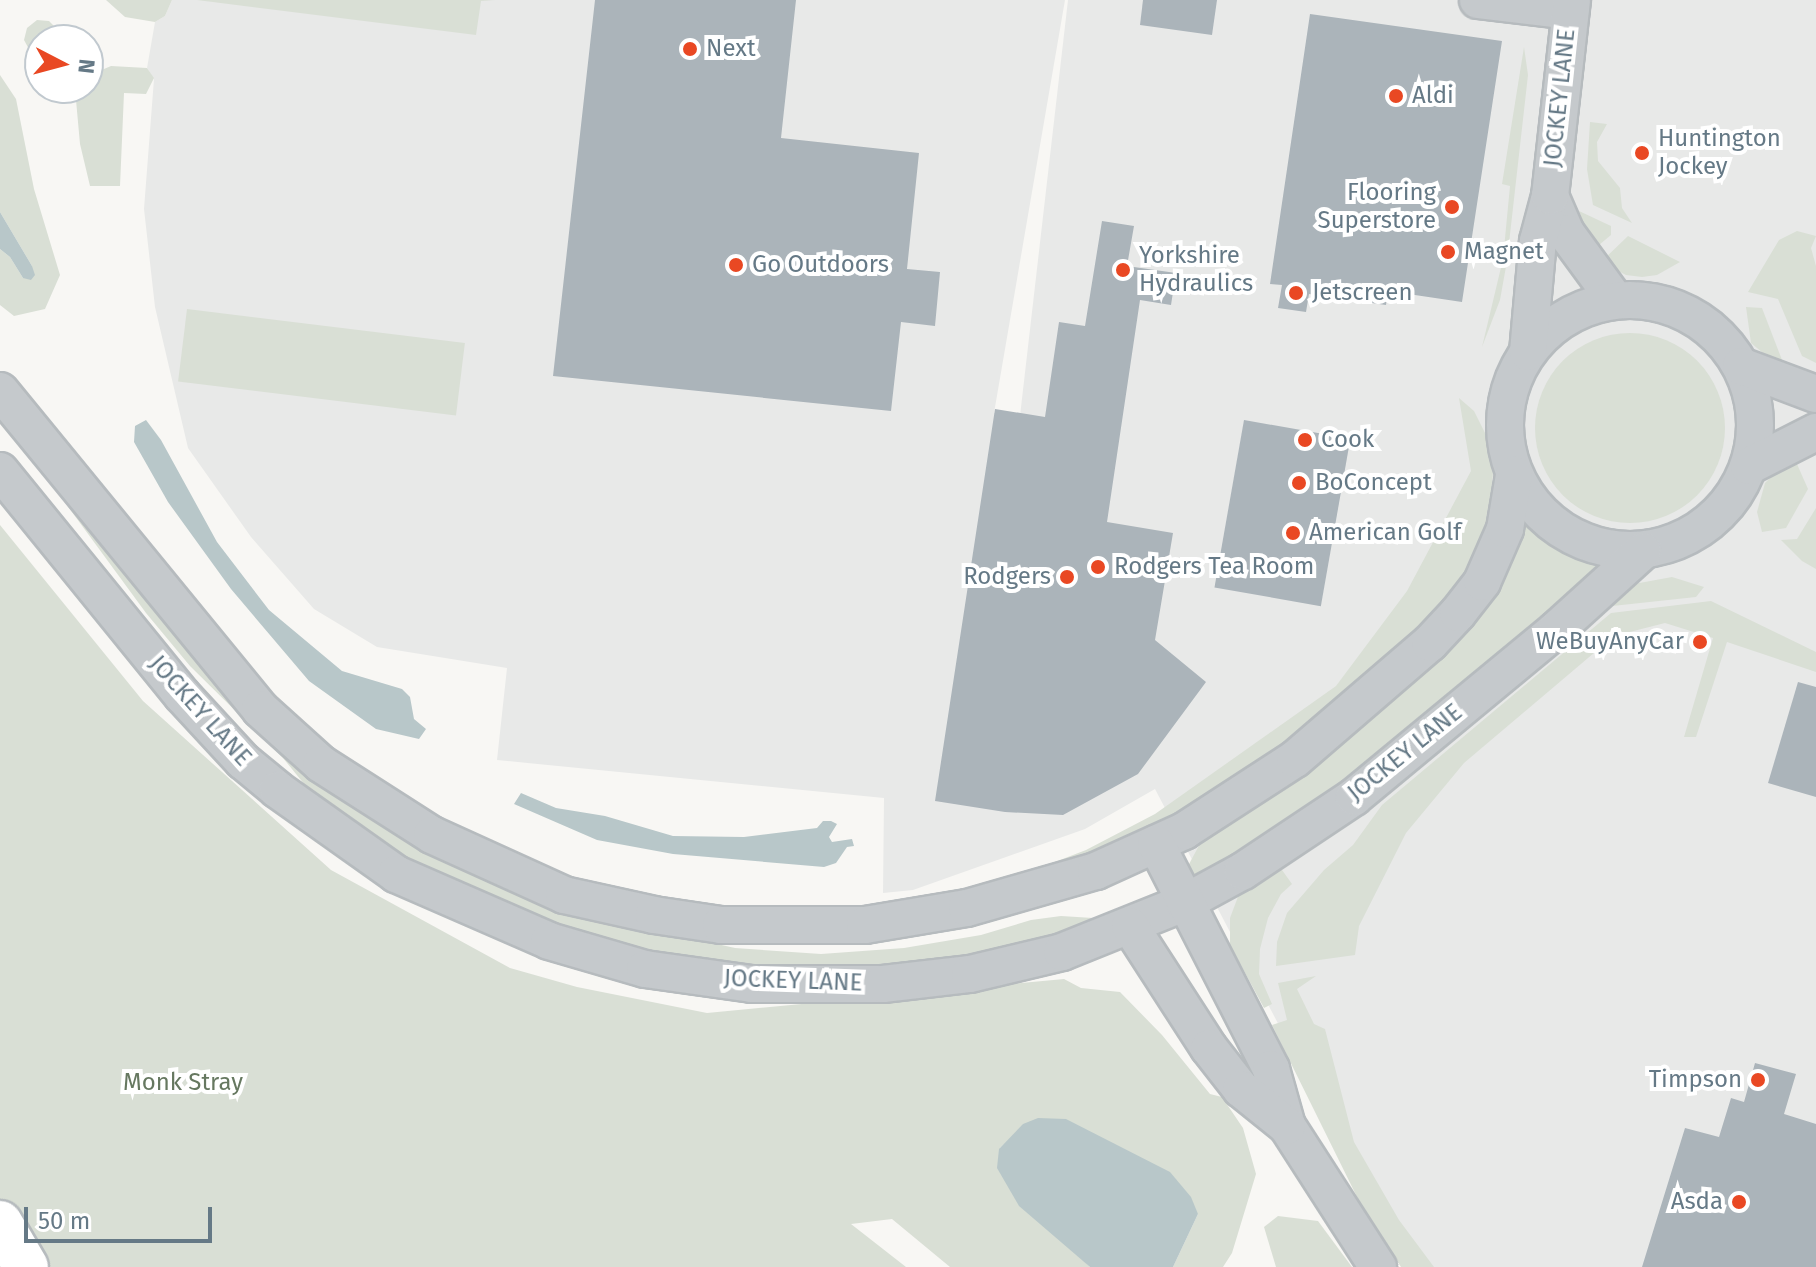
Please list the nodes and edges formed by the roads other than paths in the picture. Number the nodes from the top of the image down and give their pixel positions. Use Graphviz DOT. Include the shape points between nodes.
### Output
graph roads {
  1 [pos="1478,0"];
  2 [pos="1571,6"];
  3 [pos="1550,196"];
  4 [pos="1615,300"];
  5 [pos="1528,352"];
  6 [pos="1741,366"];
  7 [pos="0,391"];
  8 [pos="1816,394"];
  9 [pos="26,422"];
  10 [pos="1816,432"];
  11 [pos="1749,466"];
  12 [pos="0,471"];
  13 [pos="1514,475"];
  14 [pos="1643,551"];
  15 [pos="82,574"];
  16 [pos="1156,844"];
  17 [pos="1184,903"];
  18 [pos="1130,926"];
  19 [pos="1287,1126"];
  20 [pos="0,1223"];
  21 [pos="26,1267"];
  22 [pos="1378,1267"];
  1 -- 2 [label="street"];
  2 -- 3 [label="street, JOCKEY LANE"];
  3 -- 4 [label="street, JOCKEY LANE" via="1566,233"];
  3 -- 5 [label="street, JOCKEY LANE" via="1538,241"];
  4 -- 5 [label="street" via="1566,317"];
  4 -- 6 [label="street" via="1680,309 1727,344"];
  5 -- 13 [label="street" via="1508,396 1505,435"];
  6 -- 8 [label="street"];
  6 -- 11 [label="street" via="1753,398 1756,432"];
  7 -- 9 [label="street, JOCKEY LANE"];
  9 -- 15 [label="street" via="19,448 47,492"];
  9 -- 16 [label="street, JOCKEY LANE" via="260,709 321,764 432,835 564,895 721,925 865,925 967,908 1096,871"];
  10 -- 11 [label="street"];
  11 -- 14 [label="street" via="1719,515 1689,536"];
  12 -- 15 [label="street, JOCKEY LANE"];
  13 -- 14 [label="street" via="1535,509 1566,534 1603,549"];
  13 -- 16 [label="street, JOCKEY LANE" via="1505,529 1482,582 1430,643 1295,759"];
  14 -- 17 [label="street, JOCKEY LANE" via="1354,797 1243,871"];
  15 -- 18 [label="street, JOCKEY LANE" via="182,695 243,761 278,790 396,874 549,941 645,969 752,984 883,984 970,974 1062,952"];
  16 -- 17 [label="street"];
  17 -- 18 [label="street, JOCKEY LANE"];
  17 -- 19 [label="street" via="1271,1069"];
  18 -- 19 [label="street" via="1233,1079"];
  19 -- 22 [label="street"];
  20 -- 21 [label="main road"];
}
